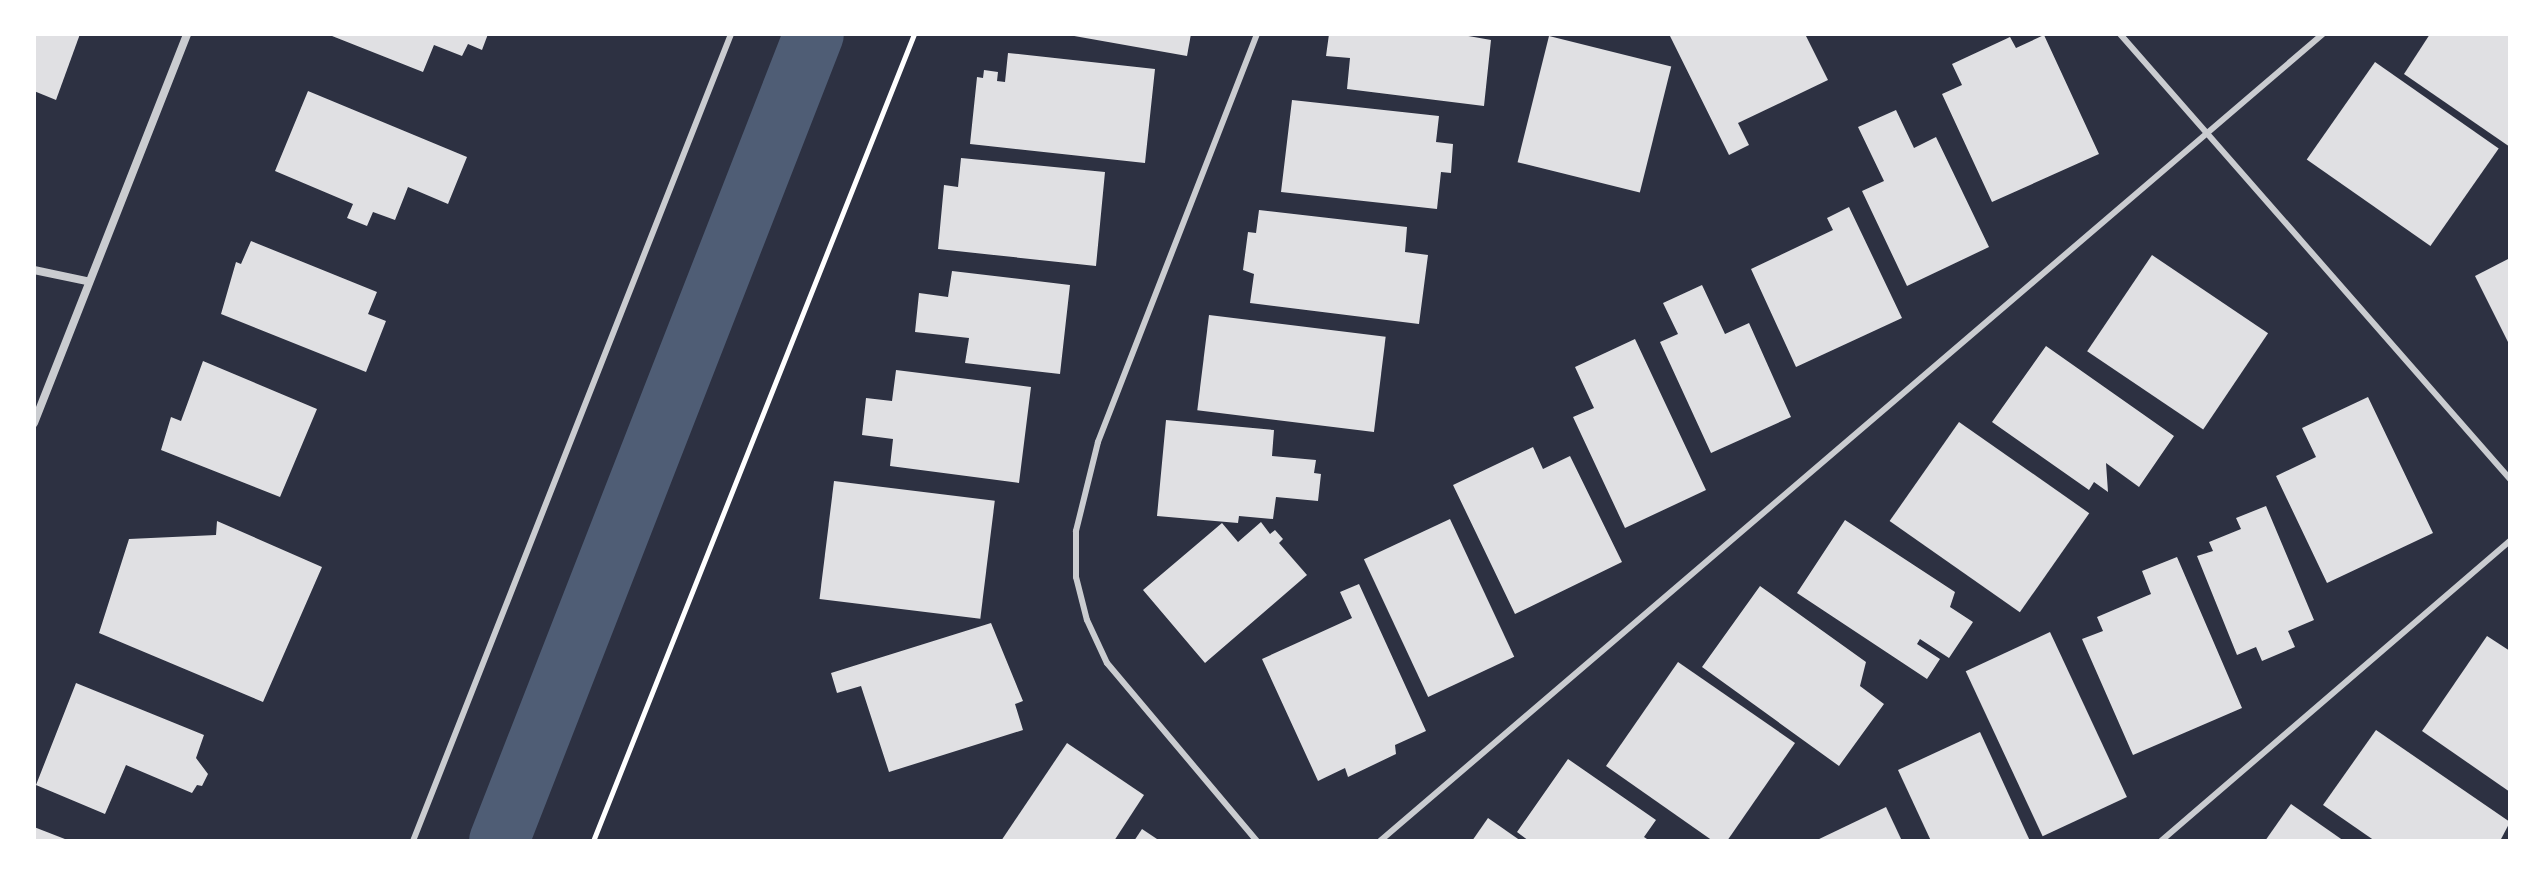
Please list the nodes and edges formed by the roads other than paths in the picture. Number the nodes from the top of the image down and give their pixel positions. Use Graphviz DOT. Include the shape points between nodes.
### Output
graph roads {
  1 [pos="187,34"];
  2 [pos="731,34"];
  3 [pos="1257,34"];
  4 [pos="2120,34"];
  5 [pos="2323,34"];
  6 [pos="2207,134"];
  7 [pos="34,270"];
  8 [pos="86,281"];
  9 [pos="34,423"];
  10 [pos="2510,479"];
  11 [pos="2510,541"];
  12 [pos="413,841"];
  13 [pos="1257,841"];
  14 [pos="1380,841"];
  15 [pos="2161,841"];
  1 -- 8 [label="street"];
  2 -- 12 [label="lane"];
  3 -- 13 [label="lane" via="1098,442 1076,531 1076,577 1107,663"];
  4 -- 6 [label="lane"];
  5 -- 6 [label="lane"];
  6 -- 10 [label="lane"];
  6 -- 14 [label="lane"];
  7 -- 8 [label="street"];
  8 -- 9 [label="street"];
  11 -- 15 [label="lane"];
}
